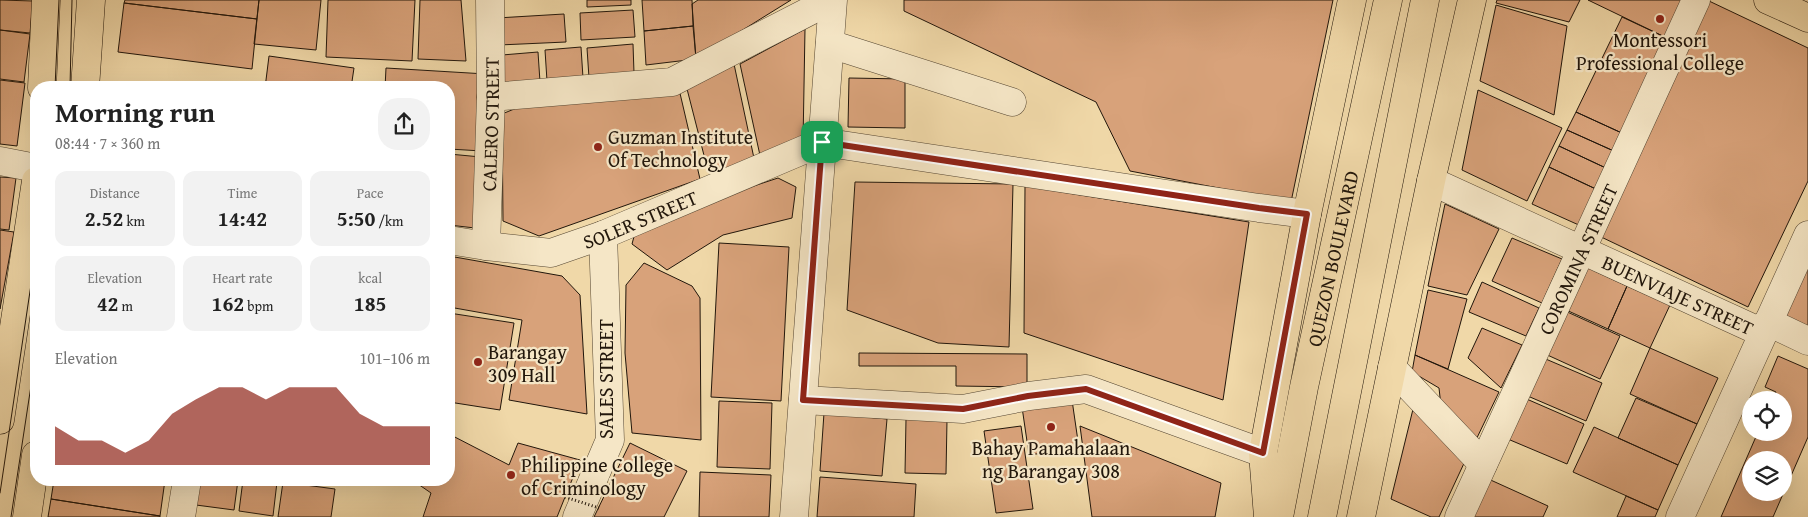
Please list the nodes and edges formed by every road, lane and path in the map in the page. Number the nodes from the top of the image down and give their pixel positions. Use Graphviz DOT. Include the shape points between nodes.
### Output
graph roads {
  1 [pos="46,0"];
  2 [pos="91,0"];
  3 [pos="490,0"];
  4 [pos="832,0"];
  5 [pos="1352,0"];
  6 [pos="1388,0"];
  7 [pos="1425,0"];
  8 [pos="1472,0"];
  9 [pos="1696,0"];
  10 [pos="1768,0"];
  11 [pos="1808,18"];
  12 [pos="830,44"];
  13 [pos="42,81"];
  14 [pos="85,81"];
  15 [pos="491,97"];
  16 [pos="1012,102"];
  17 [pos="822,142"];
  18 [pos="0,162"];
  19 [pos="30,167"];
  20 [pos="1432,181"];
  21 [pos="1307,214"];
  22 [pos="30,221"];
  23 [pos="602,235"];
  24 [pos="1808,235"];
  25 [pos="455,241"];
  26 [pos="486,246"];
  27 [pos="1581,249"];
  28 [pos="1765,327"];
  29 [pos="1808,341"];
  30 [pos="1392,368"];
  31 [pos="803,400"];
  32 [pos="0,420"];
  33 [pos="1263,453"];
  34 [pos="1483,464"];
  35 [pos="32,486"];
  36 [pos="186,486"];
  37 [pos="580,507"];
  38 [pos="27,517"];
  39 [pos="181,517"];
  40 [pos="794,517"];
  41 [pos="1268,517"];
  42 [pos="1279,517"];
  43 [pos="1322,517"];
  44 [pos="1361,517"];
  45 [pos="1459,517"];
  46 [pos="1680,517"];
  1 -- 13 [label="main road"];
  2 -- 14 [label="main road"];
  3 -- 15 [label="street, CALERO STREET"];
  4 -- 12 [label="street"];
  4 -- 15 [label="street" via="672,82"];
  5 -- 21 [label="main road"];
  6 -- 42 [label="main road, QUEZON BOULEVARD"];
  7 -- 43 [label="main road, QUEZON BOULEVARD"];
  8 -- 20 [label="main road"];
  9 -- 27 [label="street, COROMINA STREET"];
  10 -- 11 [label="main road"];
  12 -- 16 [label="street"];
  12 -- 17 [label="street"];
  15 -- 26 [label="street, CALERO STREET"];
  17 -- 21 [label="street"];
  17 -- 23 [label="street, SOLER STREET"];
  17 -- 31 [label="street"];
  18 -- 19 [label="street"];
  20 -- 27 [label="street, BUENVIAJE STREET"];
  20 -- 30 [label="main road"];
  21 -- 33 [label="main road"];
  22 -- 32 [label="main road"];
  23 -- 26 [label="street, SOLER STREET" via="551,252"];
  23 -- 37 [label="street, SALES STREET" via="610,440"];
  24 -- 28 [label="street"];
  25 -- 26 [label="street, SOLER STREET"];
  27 -- 28 [label="street, BUENVIAJE STREET"];
  27 -- 34 [label="street, COROMINA STREET"];
  28 -- 29 [label="street, BUENVIAJE STREET"];
  28 -- 46 [label="street"];
  30 -- 34 [label="street"];
  30 -- 44 [label="main road"];
  31 -- 33 [label="street" via="963,409 1086,389"];
  31 -- 40 [label="street"];
  33 -- 41 [label="main road"];
  34 -- 45 [label="street, COROMINA STREET"];
  35 -- 38 [label="main road"];
  36 -- 39 [label="street"];
}
